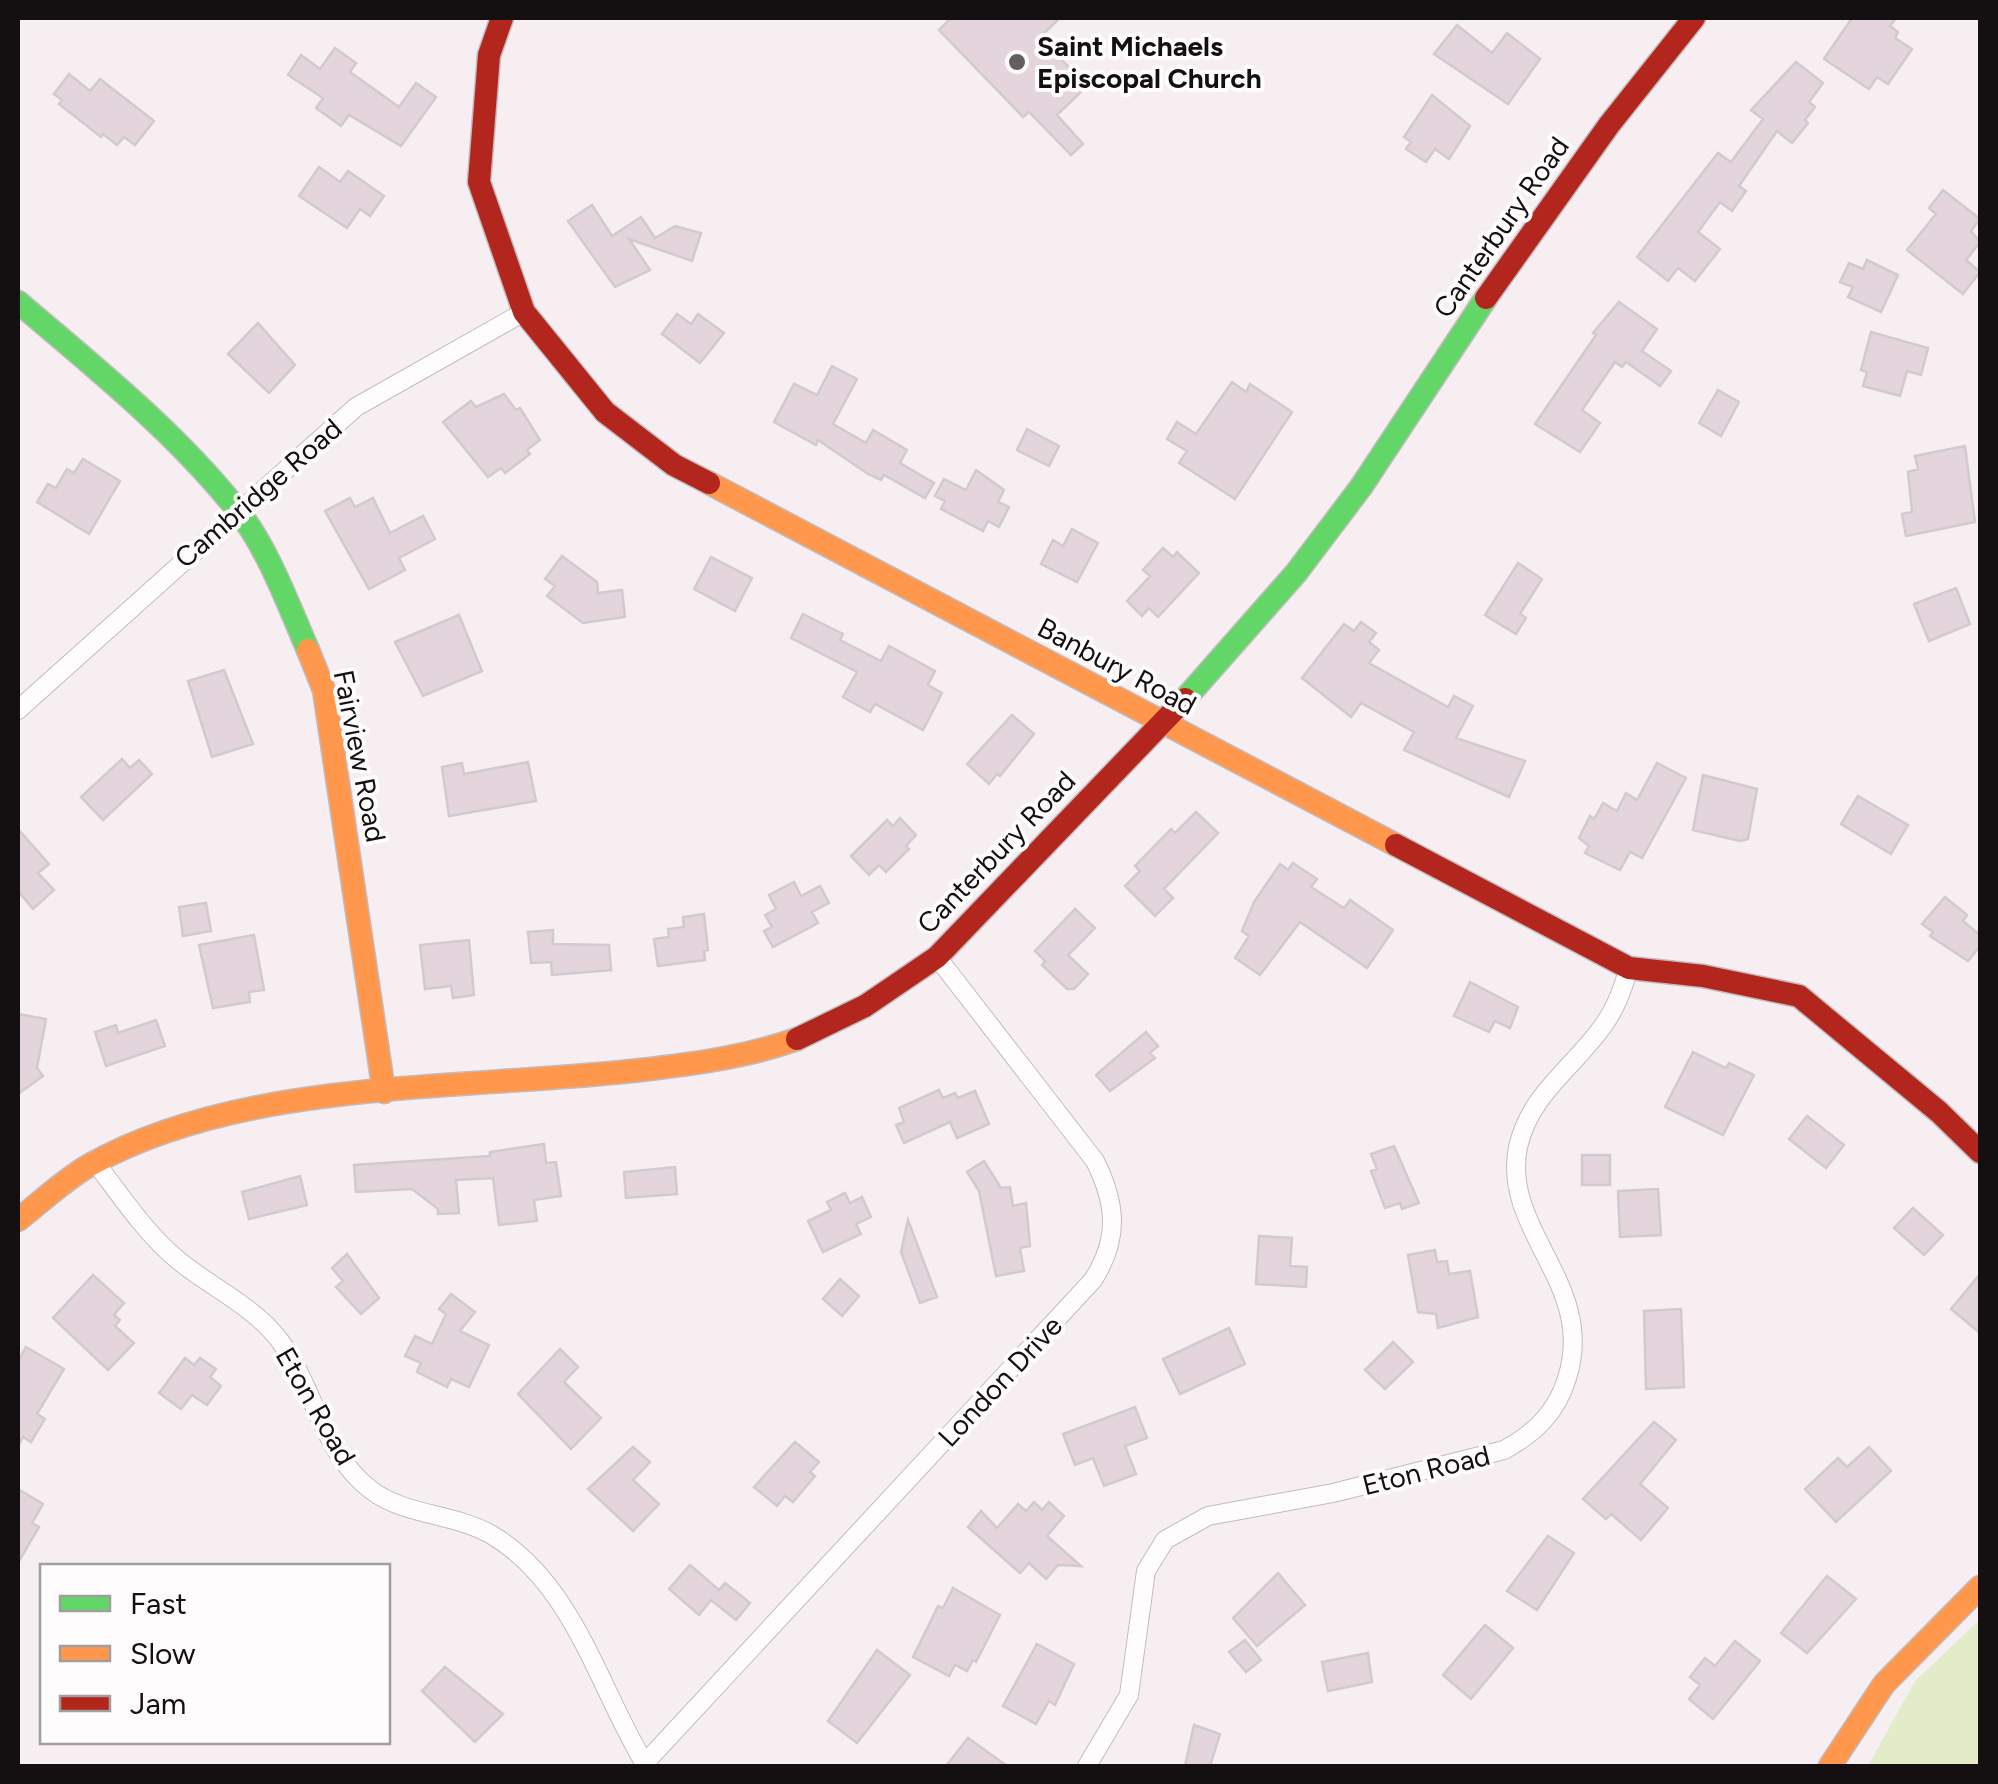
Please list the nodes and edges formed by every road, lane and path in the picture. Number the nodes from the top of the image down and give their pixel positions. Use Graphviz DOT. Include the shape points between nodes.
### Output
graph roads {
  1 [pos="502,18"];
  2 [pos="1694,18"];
  3 [pos="18,302"];
  4 [pos="524,312"];
  5 [pos="236,509"];
  6 [pos="18,710"];
  7 [pos="1160,723"];
  8 [pos="937,957"];
  9 [pos="1629,968"];
  10 [pos="384,1092"];
  11 [pos="1980,1152"];
  12 [pos="95,1162"];
  13 [pos="18,1220"];
  14 [pos="1980,1587"];
  15 [pos="645,1765"];
  16 [pos="1087,1766"];
  17 [pos="1830,1766"];
  1 -- 4 [label="street, Banbury Road" via="489,55 480,182"];
  2 -- 7 [label="street, Canterbury Road" via="1609,125 1350,501 1232,650"];
  3 -- 5 [label="street, Fairview Road" via="126,395"];
  4 -- 5 [label="street, Cambridge Road" via="356,407"];
  4 -- 7 [label="street, Banbury Road" via="605,412 674,465"];
  5 -- 6 [label="street, Cambridge Road"];
  5 -- 10 [label="street, Fairview Road" via="287,601 324,690"];
  7 -- 8 [label="street, Canterbury Road"];
  7 -- 9 [label="street, Banbury Road"];
  8 -- 10 [label="street, Canterbury Road" via="854,1013 748,1053 665,1069"];
  8 -- 15 [label="street, London Drive" via="1095,1162 1116,1222 1113,1240 1093,1280"];
  9 -- 11 [label="street, Banbury Road" via="1799,996"];
  9 -- 16 [label="street, Eton Road" via="1604,1025 1536,1104 1519,1145 1518,1192 1556,1269 1572,1322 1562,1395 1528,1436 1504,1450 1208,1516 1165,1540 1146,1571 1129,1694"];
  10 -- 12 [label="street, Canterbury Road" via="236,1114"];
  12 -- 13 [label="street, Canterbury Road"];
  12 -- 15 [label="street, Eton Road" via="176,1258 281,1342 334,1445 370,1490 484,1530 532,1568 580,1637"];
  14 -- 17 [label="street" via="1884,1684"];
}
